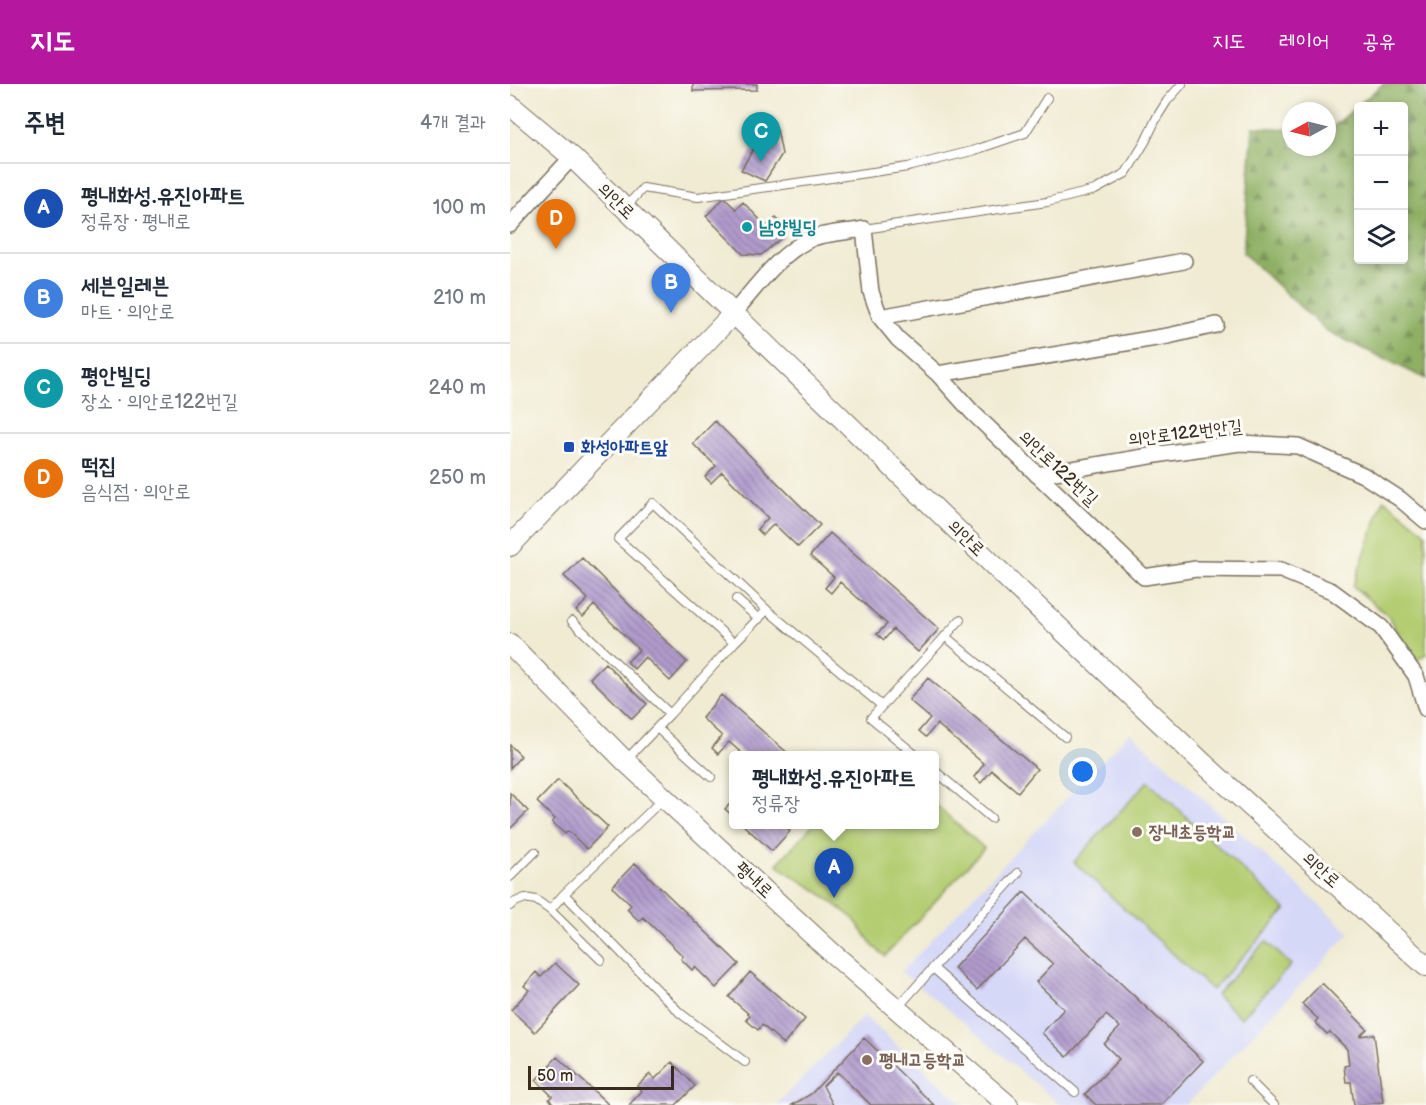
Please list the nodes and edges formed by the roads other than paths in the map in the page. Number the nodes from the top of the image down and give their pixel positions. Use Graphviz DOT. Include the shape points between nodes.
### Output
graph roads {
  1 [pos="1182,84"];
  2 [pos="1047,98"];
  3 [pos="510,105"];
  4 [pos="572,157"];
  5 [pos="624,209"];
  6 [pos="510,225"];
  7 [pos="864,229"];
  8 [pos="1184,261"];
  9 [pos="733,314"];
  10 [pos="880,317"];
  11 [pos="1216,325"];
  12 [pos="938,374"];
  13 [pos="1036,475"];
  14 [pos="1426,521"];
  15 [pos="510,546"];
  16 [pos="736,599"];
  17 [pos="767,610"];
  18 [pos="759,620"];
  19 [pos="960,620"];
  20 [pos="572,621"];
  21 [pos="945,636"];
  22 [pos="734,643"];
  23 [pos="510,644"];
  24 [pos="882,706"];
  25 [pos="1426,709"];
  26 [pos="670,714"];
  27 [pos="657,728"];
  28 [pos="1065,737"];
  29 [pos="911,751"];
  30 [pos="625,761"];
  31 [pos="939,774"];
  32 [pos="711,777"];
  33 [pos="664,798"];
  34 [pos="991,818"];
  35 [pos="535,852"];
  36 [pos="1018,873"];
  37 [pos="510,877"];
  38 [pos="564,894"];
  39 [pos="510,906"];
  40 [pos="550,910"];
  41 [pos="601,960"];
  42 [pos="1426,966"];
  43 [pos="933,968"];
  44 [pos="897,1009"];
  45 [pos="745,1062"];
  46 [pos="1250,1081"];
  47 [pos="1075,1092"];
  48 [pos="1008,1105"];
  49 [pos="1274,1105"];
  1 -- 7 [label="lane" via="1167,101 1126,172 1095,190 1047,202"];
  2 -- 5 [label="lane" via="1026,133 972,151 908,167 698,197 643,188"];
  3 -- 4 [label="street, 의안로"];
  4 -- 5 [label="street, 의안로"];
  4 -- 6 [label="street"];
  5 -- 9 [label="street, 의안로"];
  7 -- 9 [label="street" via="814,238 796,248 771,269"];
  7 -- 10 [label="street, 의안로122번길" via="871,292"];
  8 -- 10 [label="street"];
  9 -- 15 [label="street"];
  9 -- 42 [label="street, 의안로" via="1203,763"];
  10 -- 12 [label="street, 의안로122번길" via="898,339"];
  11 -- 12 [label="street"];
  12 -- 13 [label="street, 의안로122번길"];
  13 -- 14 [label="street, 의안로122번안길" via="1240,443 1298,446 1363,476"];
  13 -- 25 [label="street, 의안로122번길" via="1144,577 1196,569 1281,570 1332,591 1381,627 1416,676"];
  16 -- 18 [label="lane"];
  17 -- 18 [label="lane"];
  17 -- 22 [label="lane" via="653,503 618,539"];
  17 -- 24 [label="lane"];
  18 -- 22 [label="lane"];
  19 -- 21 [label="lane"];
  20 -- 26 [label="lane"];
  21 -- 24 [label="lane"];
  21 -- 28 [label="lane"];
  22 -- 26 [label="lane"];
  23 -- 30 [label="street, 평내로"];
  24 -- 29 [label="lane" via="871,718"];
  26 -- 27 [label="lane"];
  27 -- 30 [label="lane"];
  27 -- 32 [label="lane"];
  30 -- 33 [label="street, 평내로"];
  31 -- 34 [label="lane"];
  33 -- 38 [label="lane"];
  33 -- 44 [label="street, 평내로"];
  35 -- 37 [label="lane"];
  36 -- 43 [label="lane"];
  38 -- 40 [label="lane"];
  38 -- 45 [label="lane" via="680,1012"];
  39 -- 40 [label="lane" via="525,898"];
  40 -- 41 [label="lane"];
  43 -- 44 [label="lane"];
  43 -- 47 [label="lane"];
  44 -- 48 [label="street, 평내로"];
  46 -- 49 [label="lane"];
}
